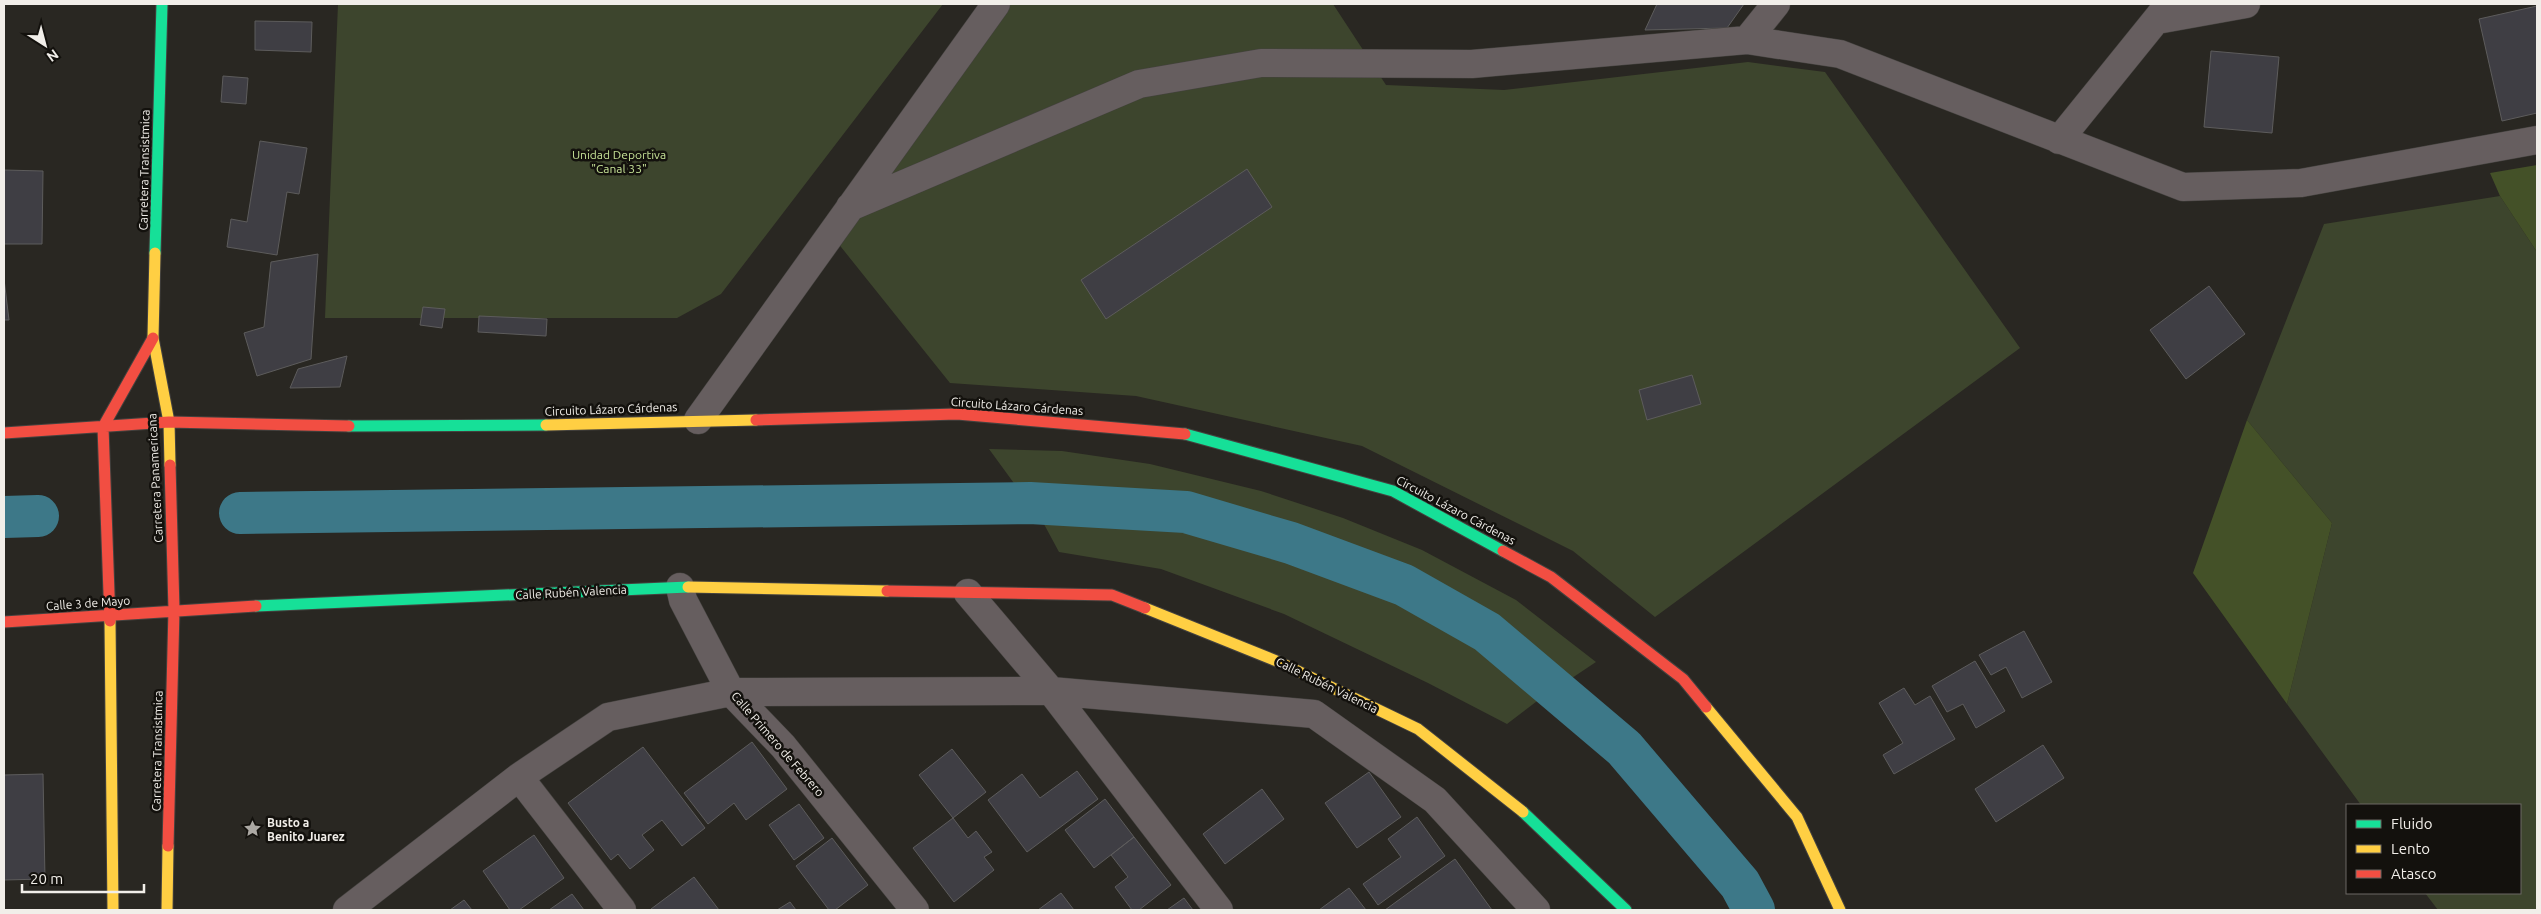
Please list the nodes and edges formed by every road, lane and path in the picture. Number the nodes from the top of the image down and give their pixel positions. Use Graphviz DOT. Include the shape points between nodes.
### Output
graph roads {
  1 [pos="162,4"];
  2 [pos="996,4"];
  3 [pos="1776,4"];
  4 [pos="2246,4"];
  5 [pos="2163,12"];
  6 [pos="1747,40"];
  7 [pos="2059,140"];
  8 [pos="2537,140"];
  9 [pos="850,207"];
  10 [pos="153,338"];
  11 [pos="698,420"];
  12 [pos="169,422"];
  13 [pos="103,427"];
  14 [pos="4,433"];
  15 [pos="680,587"];
  16 [pos="173,592"];
  17 [pos="968,592"];
  18 [pos="174,610"];
  19 [pos="110,615"];
  20 [pos="4,622"];
  21 [pos="1051,691"];
  22 [pos="731,692"];
  23 [pos="519,777"];
  24 [pos="113,910"];
  25 [pos="167,910"];
  26 [pos="347,910"];
  27 [pos="622,910"];
  28 [pos="915,910"];
  29 [pos="1219,910"];
  30 [pos="1536,910"];
  31 [pos="1626,910"];
  32 [pos="1840,910"];
  1 -- 10 [label="street, Carretera Transistmica"];
  2 -- 9 [label="street"];
  3 -- 6 [label="street"];
  4 -- 5 [label="street"];
  5 -- 7 [label="street"];
  6 -- 7 [label="street" via="1840,54"];
  6 -- 9 [label="street" via="1472,64 1261,63 1139,84"];
  7 -- 8 [label="street" via="2183,187 2301,183"];
  9 -- 11 [label="street"];
  10 -- 12 [label="street, Carretera Panamericana"];
  10 -- 13 [label="street"];
  11 -- 12 [label="street, Circuito Lázaro Cárdenas" via="404,427"];
  11 -- 32 [label="street, Circuito Lázaro Cárdenas" via="957,414 1186,434 1393,491 1551,577 1683,679 1797,817"];
  12 -- 13 [label="street, Circuito Lázaro Cárdenas"];
  12 -- 16 [label="street, Carretera Panamericana"];
  13 -- 14 [label="street, Circuito Lázaro Cárdenas"];
  13 -- 19 [label="street"];
  15 -- 17 [label="street, Calle Rubén Valencia"];
  15 -- 18 [label="street, Calle Rubén Valencia"];
  15 -- 22 [label="street, Calle Primero de Febrero" via="683,600"];
  16 -- 18 [label="street, Carretera Transistmica"];
  17 -- 21 [label="street"];
  17 -- 31 [label="street, Calle Rubén Valencia" via="1112,595 1305,674 1418,729 1533,820"];
  18 -- 19 [label="street, Calle 3 de Mayo"];
  18 -- 25 [label="street, Carretera Transistmica"];
  19 -- 20 [label="street, Calle 3 de Mayo"];
  19 -- 24 [label="street"];
  21 -- 22 [label="street"];
  21 -- 29 [label="street"];
  21 -- 30 [label="street" via="1314,714 1435,800"];
  22 -- 23 [label="street" via="608,717"];
  22 -- 28 [label="street, Calle Primero de Febrero" via="783,746"];
  23 -- 26 [label="street"];
  23 -- 27 [label="street"];
}
